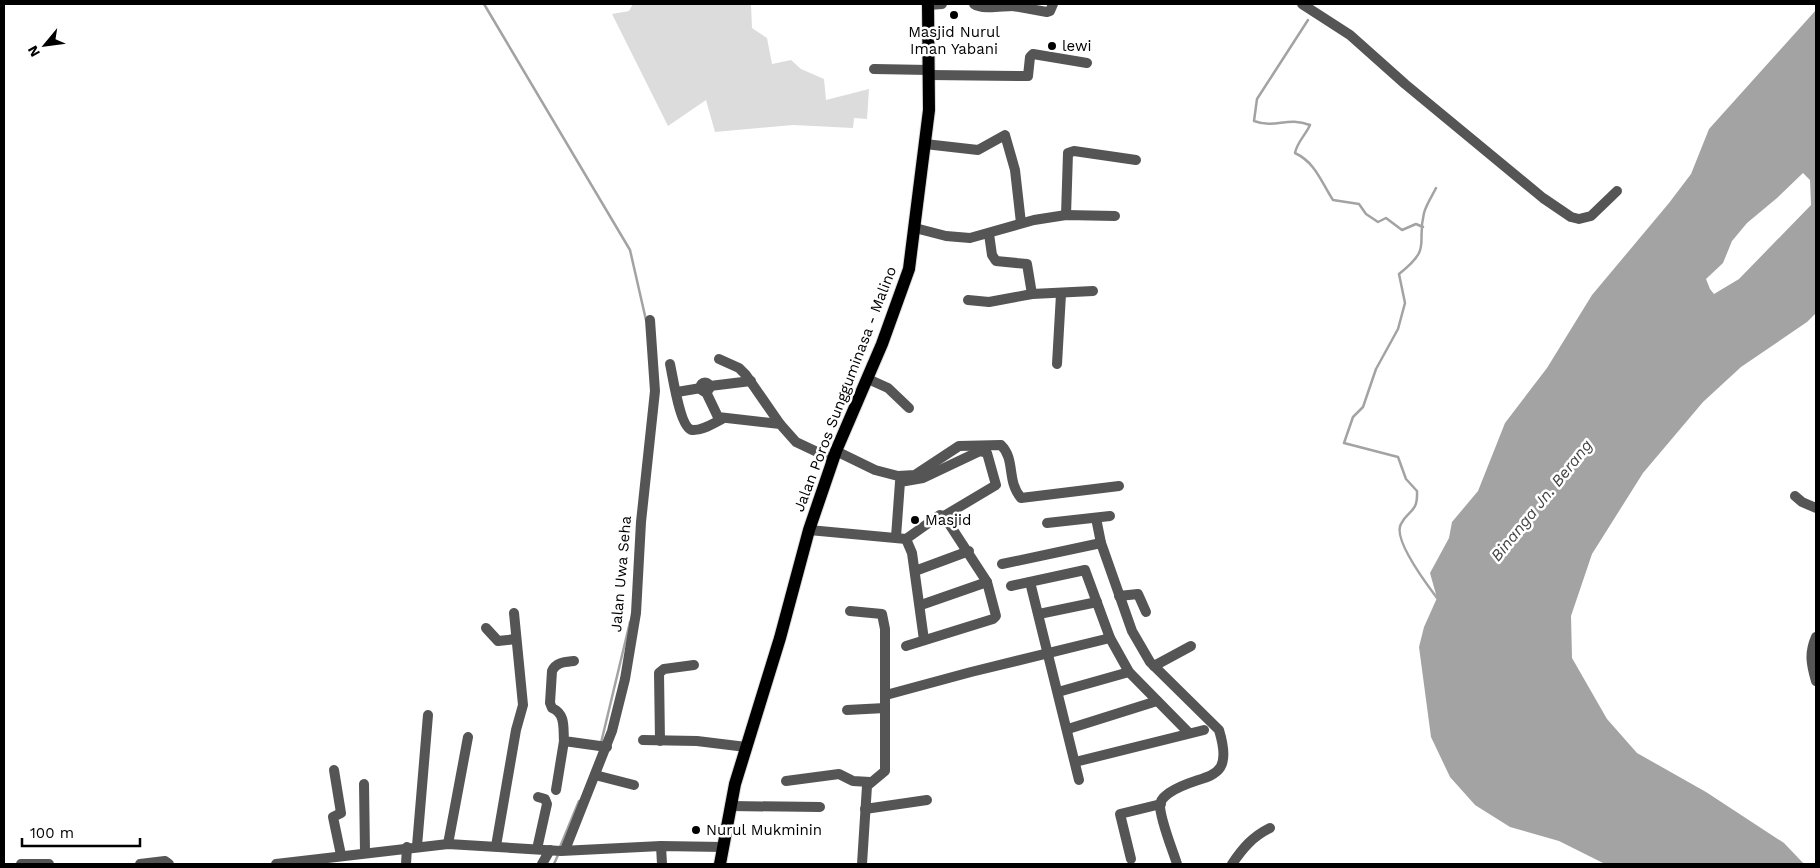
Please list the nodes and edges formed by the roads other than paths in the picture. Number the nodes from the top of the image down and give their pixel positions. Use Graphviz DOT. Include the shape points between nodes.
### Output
graph roads {
  1 [pos="942,4"];
  2 [pos="974,4"];
  3 [pos="1053,4"];
  4 [pos="1302,4"];
  5 [pos="928,5"];
  6 [pos="1013,5"];
  7 [pos="1087,63"];
  8 [pos="874,69"];
  9 [pos="929,72"];
  10 [pos="925,144"];
  11 [pos="1136,160"];
  12 [pos="1617,191"];
  13 [pos="1066,215"];
  14 [pos="1115,216"];
  15 [pos="1021,223"];
  16 [pos="915,228"];
  17 [pos="989,234"];
  18 [pos="1093,291"];
  19 [pos="1032,294"];
  20 [pos="1061,294"];
  21 [pos="968,300"];
  22 [pos="650,320"];
  23 [pos="720,359"];
  24 [pos="670,364"];
  25 [pos="1057,364"];
  26 [pos="868,379"];
  27 [pos="751,380"];
  28 [pos="706,389"];
  29 [pos="677,392"];
  30 [pos="909,408"];
  31 [pos="722,419"];
  32 [pos="780,424"];
  33 [pos="834,455"];
  34 [pos="1119,486"];
  35 [pos="1795,496"];
  36 [pos="1816,508"];
  37 [pos="944,516"];
  38 [pos="1110,516"];
  39 [pos="1096,518"];
  40 [pos="1047,523"];
  41 [pos="809,530"];
  42 [pos="901,538"];
  43 [pos="1101,543"];
  44 [pos="969,551"];
  45 [pos="1002,564"];
  46 [pos="915,571"];
  47 [pos="987,582"];
  48 [pos="1030,582"];
  49 [pos="1011,586"];
  50 [pos="1119,596"];
  51 [pos="1096,602"];
  52 [pos="921,605"];
  53 [pos="850,611"];
  54 [pos="1146,612"];
  55 [pos="514,613"];
  56 [pos="1039,614"];
  57 [pos="486,628"];
  58 [pos="1816,637"];
  59 [pos="1110,638"];
  60 [pos="516,639"];
  61 [pos="924,640"];
  62 [pos="906,646"];
  63 [pos="1191,646"];
  64 [pos="1047,654"];
  65 [pos="574,661"];
  66 [pos="694,665"];
  67 [pos="1154,666"];
  68 [pos="1129,672"];
  69 [pos="1816,681"];
  70 [pos="1058,692"];
  71 [pos="886,695"];
  72 [pos="1157,702"];
  73 [pos="885,708"];
  74 [pos="847,710"];
  75 [pos="428,715"];
  76 [pos="1068,730"];
  77 [pos="1204,730"];
  78 [pos="1188,732"];
  79 [pos="468,737"];
  80 [pos="643,740"];
  81 [pos="564,741"];
  82 [pos="660,741"];
  83 [pos="603,746"];
  84 [pos="746,747"];
  85 [pos="1075,762"];
  86 [pos="334,770"];
  87 [pos="595,775"];
  88 [pos="1079,780"];
  89 [pos="786,781"];
  90 [pos="870,782"];
  91 [pos="364,784"];
  92 [pos="634,785"];
  93 [pos="556,790"];
  94 [pos="538,797"];
  95 [pos="927,800"];
  96 [pos="1160,804"];
  97 [pos="730,806"];
  98 [pos="820,807"];
  99 [pos="865,808"];
  100 [pos="1270,828"];
  101 [pos="448,844"];
  102 [pos="496,846"];
  103 [pos="662,846"];
  104 [pos="412,847"];
  105 [pos="723,847"];
  106 [pos="537,849"];
  107 [pos="557,850"];
  108 [pos="365,852"];
  109 [pos="341,856"];
  110 [pos="1131,859"];
  111 [pos="22,864"];
  112 [pos="50,864"];
  113 [pos="140,864"];
  114 [pos="169,864"];
  115 [pos="276,864"];
  116 [pos="406,864"];
  117 [pos="542,864"];
  118 [pos="662,864"];
  119 [pos="720,864"];
  120 [pos="725,864"];
  121 [pos="862,864"];
  122 [pos="1177,864"];
  123 [pos="1232,864"];
  1 -- 5 [label="street"];
  2 -- 6 [label="street" via="978,7"];
  3 -- 6 [label="street" via="1047,12"];
  4 -- 12 [label="street" via="1350,35 1543,198 1571,217 1584,219 1591,216"];
  5 -- 9 [label="main road, Jalan Poros Sungguminasa - Malino"];
  7 -- 9 [label="street" via="1033,54 1028,76"];
  8 -- 9 [label="street"];
  9 -- 10 [label="main road, Jalan Poros Sungguminasa - Malino"];
  10 -- 15 [label="street" via="978,150 1005,135 1015,170"];
  10 -- 16 [label="main road, Jalan Poros Sungguminasa - Malino"];
  11 -- 13 [label="street" via="1074,151 1068,153"];
  13 -- 14 [label="street"];
  13 -- 15 [label="street"];
  15 -- 17 [label="street"];
  16 -- 17 [label="street" via="958,238"];
  16 -- 26 [label="main road, Jalan Poros Sungguminasa - Malino" via="909,269"];
  17 -- 19 [label="street" via="992,255 996,260 1028,264"];
  18 -- 20 [label="street"];
  19 -- 20 [label="street"];
  19 -- 21 [label="street" via="990,302"];
  20 -- 25 [label="street"];
  22 -- 83 [label="street, Jalan Uwa Seha" via="655,391 641,522 636,613 625,679"];
  23 -- 27 [label="street" via="739,368"];
  24 -- 29 [label="street"];
  26 -- 30 [label="street" via="888,388"];
  26 -- 33 [label="main road, Jalan Poros Sungguminasa - Malino"];
  27 -- 28 [label="street"];
  27 -- 32 [label="street"];
  28 -- 29 [label="street"];
  28 -- 31 [label="street" via="718,417"];
  29 -- 31 [label="street" via="681,416 691,430"];
  31 -- 32 [label="street"];
  32 -- 33 [label="street" via="796,442"];
  33 -- 34 [label="street" via="898,476 915,475 959,446 1001,444 1008,457 1014,489 1021,498"];
  33 -- 41 [label="main road, Jalan Poros Sungguminasa - Malino"];
  35 -- 36 [label="street"];
  37 -- 42 [label="street"];
  37 -- 42 [label="street" via="996,485 987,453 980,451 924,478 900,482"];
  37 -- 44 [label="street"];
  38 -- 39 [label="street"];
  39 -- 40 [label="street"];
  39 -- 43 [label="street"];
  41 -- 42 [label="street"];
  41 -- 84 [label="main road, Jalan Poros Sungguminasa - Malino"];
  42 -- 46 [label="street" via="910,545"];
  43 -- 45 [label="street"];
  43 -- 50 [label="street"];
  44 -- 46 [label="street"];
  44 -- 47 [label="street"];
  46 -- 52 [label="street"];
  47 -- 52 [label="street"];
  47 -- 61 [label="street" via="995,609 993,619"];
  48 -- 49 [label="street"];
  48 -- 51 [label="street" via="1083,569"];
  48 -- 56 [label="street"];
  50 -- 54 [label="street" via="1138,594"];
  50 -- 67 [label="street" via="1132,631"];
  51 -- 56 [label="street"];
  51 -- 59 [label="street"];
  52 -- 61 [label="street"];
  53 -- 71 [label="street" via="882,614"];
  55 -- 60 [label="street"];
  56 -- 64 [label="street"];
  57 -- 60 [label="street" via="498,642"];
  58 -- 69 [label="street" via="1811,650"];
  59 -- 64 [label="street"];
  59 -- 68 [label="street"];
  60 -- 102 [label="street" via="523,693 522,712"];
  61 -- 62 [label="street"];
  63 -- 67 [label="street"];
  64 -- 70 [label="street"];
  64 -- 71 [label="street"];
  65 -- 81 [label="street" via="559,663 552,671 550,703 562,717"];
  66 -- 82 [label="street" via="664,669 659,673"];
  67 -- 96 [label="street" via="1219,730 1224,758 1212,776 1179,786 1164,796"];
  68 -- 70 [label="street"];
  68 -- 72 [label="street"];
  70 -- 76 [label="street"];
  71 -- 73 [label="street"];
  72 -- 76 [label="street"];
  72 -- 78 [label="street"];
  73 -- 74 [label="street"];
  73 -- 90 [label="street" via="885,771"];
  75 -- 104 [label="street"];
  76 -- 85 [label="street"];
  77 -- 78 [label="street"];
  78 -- 85 [label="street"];
  79 -- 101 [label="street"];
  80 -- 82 [label="street"];
  81 -- 83 [label="street"];
  81 -- 93 [label="street"];
  82 -- 84 [label="street" via="697,741"];
  83 -- 87 [label="street, Jalan Uwa Seha"];
  84 -- 97 [label="main road, Jalan Poros Sungguminasa - Malino"];
  85 -- 88 [label="street"];
  86 -- 109 [label="street" via="341,813 333,817"];
  87 -- 92 [label="street"];
  87 -- 107 [label="street, Jalan Uwa Seha"];
  89 -- 90 [label="street" via="839,774"];
  90 -- 99 [label="street"];
  91 -- 108 [label="street"];
  94 -- 106 [label="street" via="545,799 547,804"];
  95 -- 99 [label="street"];
  96 -- 110 [label="street" via="1123,812 1119,816"];
  96 -- 122 [label="street"];
  97 -- 98 [label="street"];
  97 -- 105 [label="main road, Jalan Poros Sungguminasa - Malino"];
  99 -- 121 [label="street"];
  100 -- 123 [label="street" via="1245,845"];
  101 -- 102 [label="street"];
  101 -- 104 [label="street"];
  102 -- 106 [label="street"];
  103 -- 105 [label="street"];
  103 -- 107 [label="street"];
  103 -- 118 [label="street"];
  104 -- 108 [label="street"];
  104 -- 116 [label="street"];
  105 -- 119 [label="main road, Jalan Poros Sungguminasa - Malino"];
  106 -- 107 [label="street"];
  107 -- 117 [label="street, Jalan Uwa Seha"];
  108 -- 109 [label="street"];
  109 -- 115 [label="street"];
  111 -- 112 [label="street"];
  113 -- 114 [label="street" via="165,861"];
  119 -- 120 [label="street"];
}
